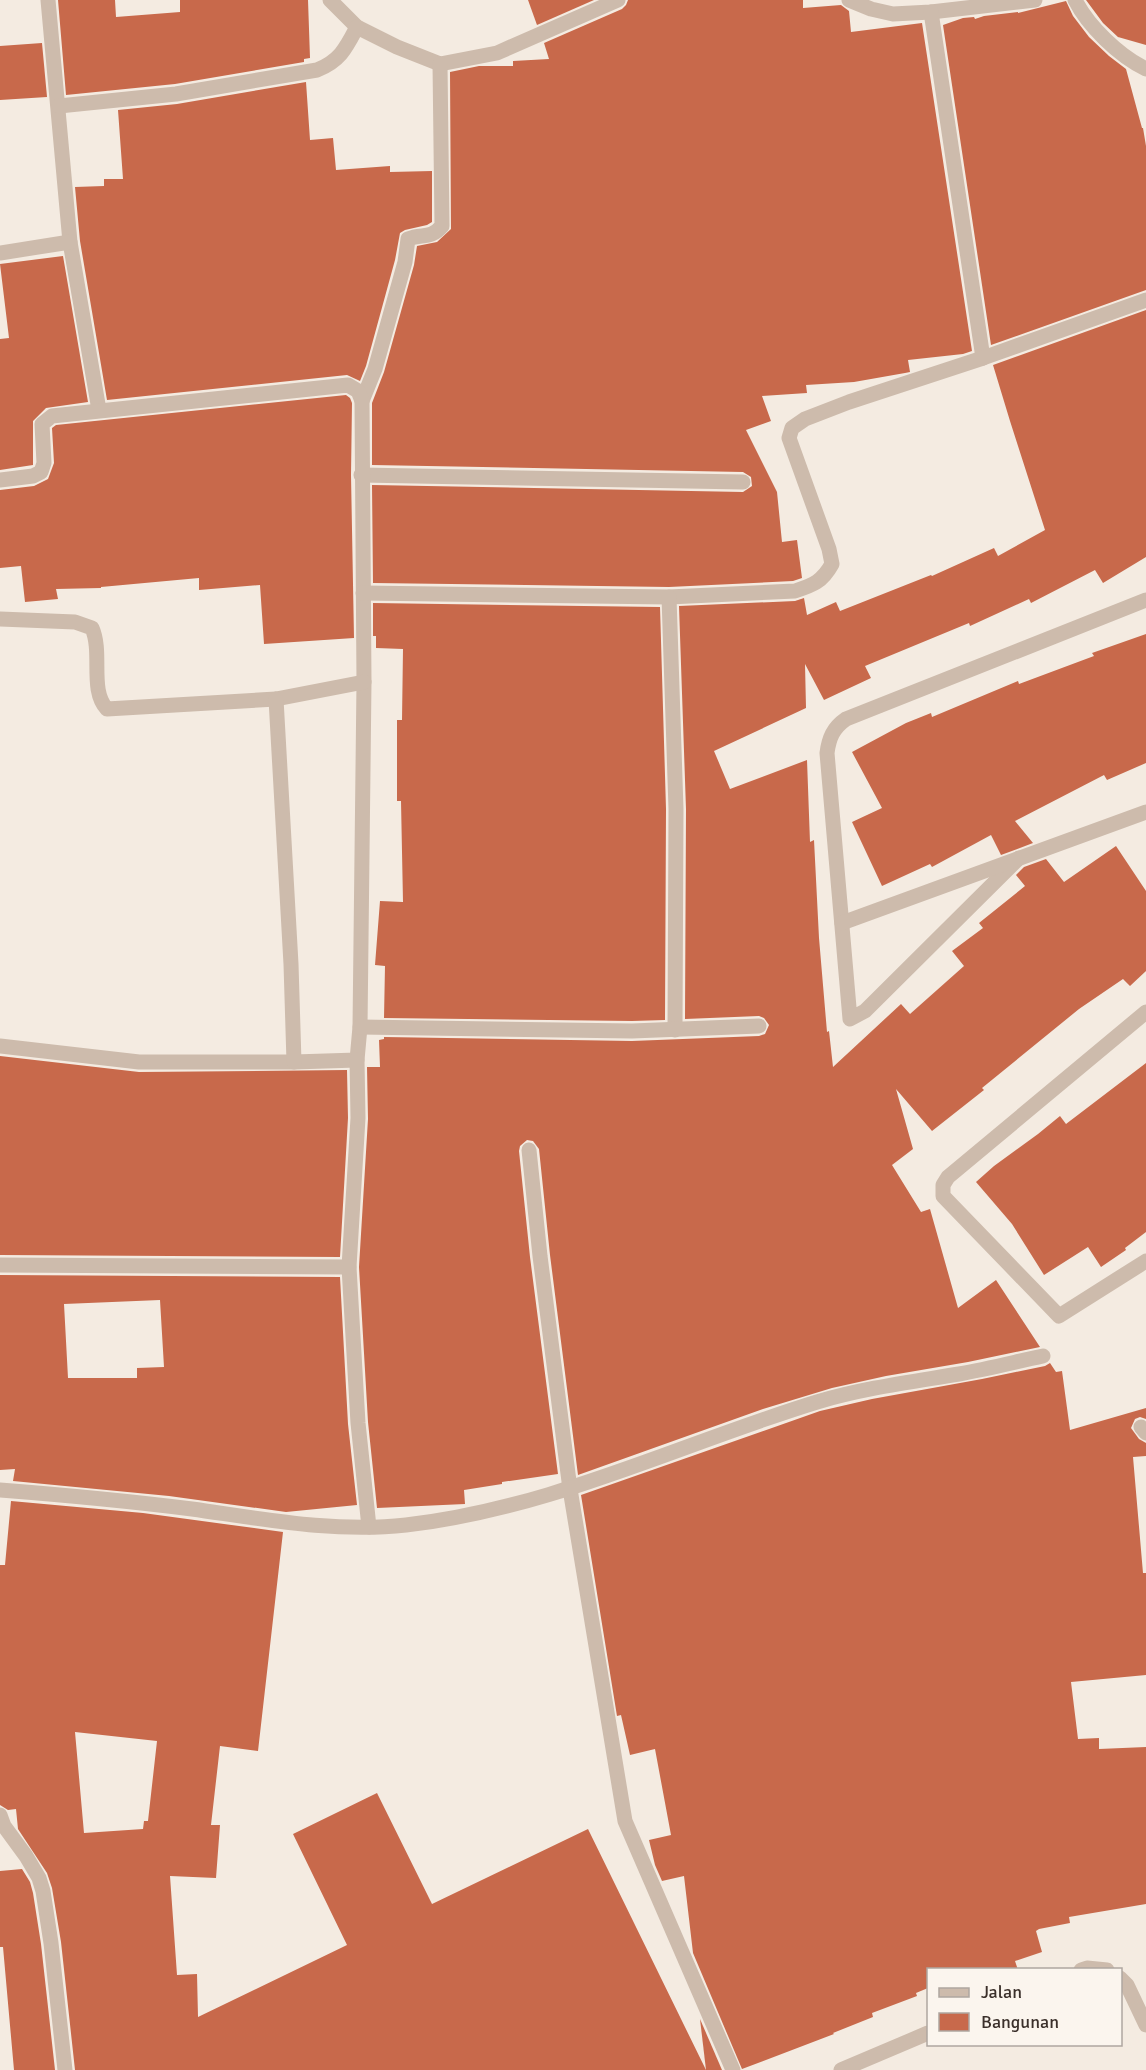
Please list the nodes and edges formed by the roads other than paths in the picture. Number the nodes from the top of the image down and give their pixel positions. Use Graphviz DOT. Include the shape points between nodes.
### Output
graph roads {
  1 [pos="48,0"];
  2 [pos="330,0"];
  3 [pos="618,0"];
  4 [pos="849,0"];
  5 [pos="1035,0"];
  6 [pos="1075,0"];
  7 [pos="931,12"];
  8 [pos="357,27"];
  9 [pos="440,63"];
  10 [pos="1146,69"];
  11 [pos="59,106"];
  12 [pos="70,242"];
  13 [pos="0,253"];
  14 [pos="1146,300"];
  15 [pos="984,358"];
  16 [pos="362,401"];
  17 [pos="99,410"];
  18 [pos="361,475"];
  19 [pos="0,480"];
  20 [pos="743,482"];
  21 [pos="363,593"];
  22 [pos="669,597"];
  23 [pos="1146,600"];
  24 [pos="0,619"];
  25 [pos="364,682"];
  26 [pos="276,699"];
  27 [pos="1144,815"];
  28 [pos="1019,858"];
  29 [pos="842,923"];
  30 [pos="1146,1012"];
  31 [pos="759,1026"];
  32 [pos="360,1027"];
  33 [pos="675,1030"];
  34 [pos="0,1046"];
  35 [pos="357,1060"];
  36 [pos="294,1062"];
  37 [pos="529,1150"];
  38 [pos="1146,1261"];
  39 [pos="0,1264"];
  40 [pos="349,1267"];
  41 [pos="1043,1356"];
  42 [pos="570,1489"];
  43 [pos="0,1490"];
  44 [pos="369,1527"];
  45 [pos="0,1815"];
  46 [pos="1122,1980"];
  47 [pos="1146,2025"];
  48 [pos="927,2033"];
  49 [pos="65,2070"];
  50 [pos="733,2070"];
  51 [pos="841,2070"];
  1 -- 11 [label="street"];
  2 -- 8 [label="street"];
  3 -- 9 [label="street" via="497,53"];
  4 -- 7 [label="street" via="893,14"];
  5 -- 7 [label="street"];
  6 -- 10 [label="street" via="1098,34"];
  7 -- 15 [label="street"];
  8 -- 9 [label="street"];
  8 -- 11 [label="street" via="344,51 330,65 317,70 176,94"];
  9 -- 16 [label="street" via="442,226 432,235 408,239 375,369"];
  11 -- 12 [label="street"];
  12 -- 13 [label="street"];
  12 -- 17 [label="street"];
  14 -- 15 [label="street"];
  15 -- 22 [label="street" via="805,418 792,428 789,438 829,549 832,564 825,577 795,591"];
  16 -- 17 [label="street" via="358,391 348,385"];
  16 -- 18 [label="street"];
  17 -- 19 [label="street" via="46,419 42,424 44,463 40,472"];
  18 -- 20 [label="street"];
  18 -- 21 [label="street"];
  21 -- 22 [label="street"];
  21 -- 25 [label="street"];
  22 -- 33 [label="street" via="676,809"];
  23 -- 29 [label="street" via="836,726 827,753"];
  24 -- 26 [label="street" via="75,622 92,628 98,644 98,691 107,709"];
  25 -- 26 [label="street"];
  25 -- 32 [label="street"];
  26 -- 36 [label="street"];
  27 -- 28 [label="street"];
  28 -- 29 [label="street"];
  28 -- 29 [label="street" via="865,1011 850,1018"];
  30 -- 38 [label="street" via="948,1177 943,1196 1059,1316"];
  31 -- 33 [label="street"];
  32 -- 33 [label="street"];
  32 -- 35 [label="street"];
  34 -- 36 [label="street" via="139,1062"];
  35 -- 36 [label="street"];
  35 -- 40 [label="street" via="358,1118"];
  37 -- 42 [label="street"];
  39 -- 40 [label="street"];
  40 -- 44 [label="street"];
  41 -- 42 [label="street" via="846,1394"];
  42 -- 44 [label="street" via="471,1515"];
  42 -- 50 [label="street" via="625,1821"];
  43 -- 44 [label="street" via="120,1500 307,1525"];
  45 -- 49 [label="street" via="44,1891"];
  46 -- 47 [label="street"];
  48 -- 51 [label="street"];
}
